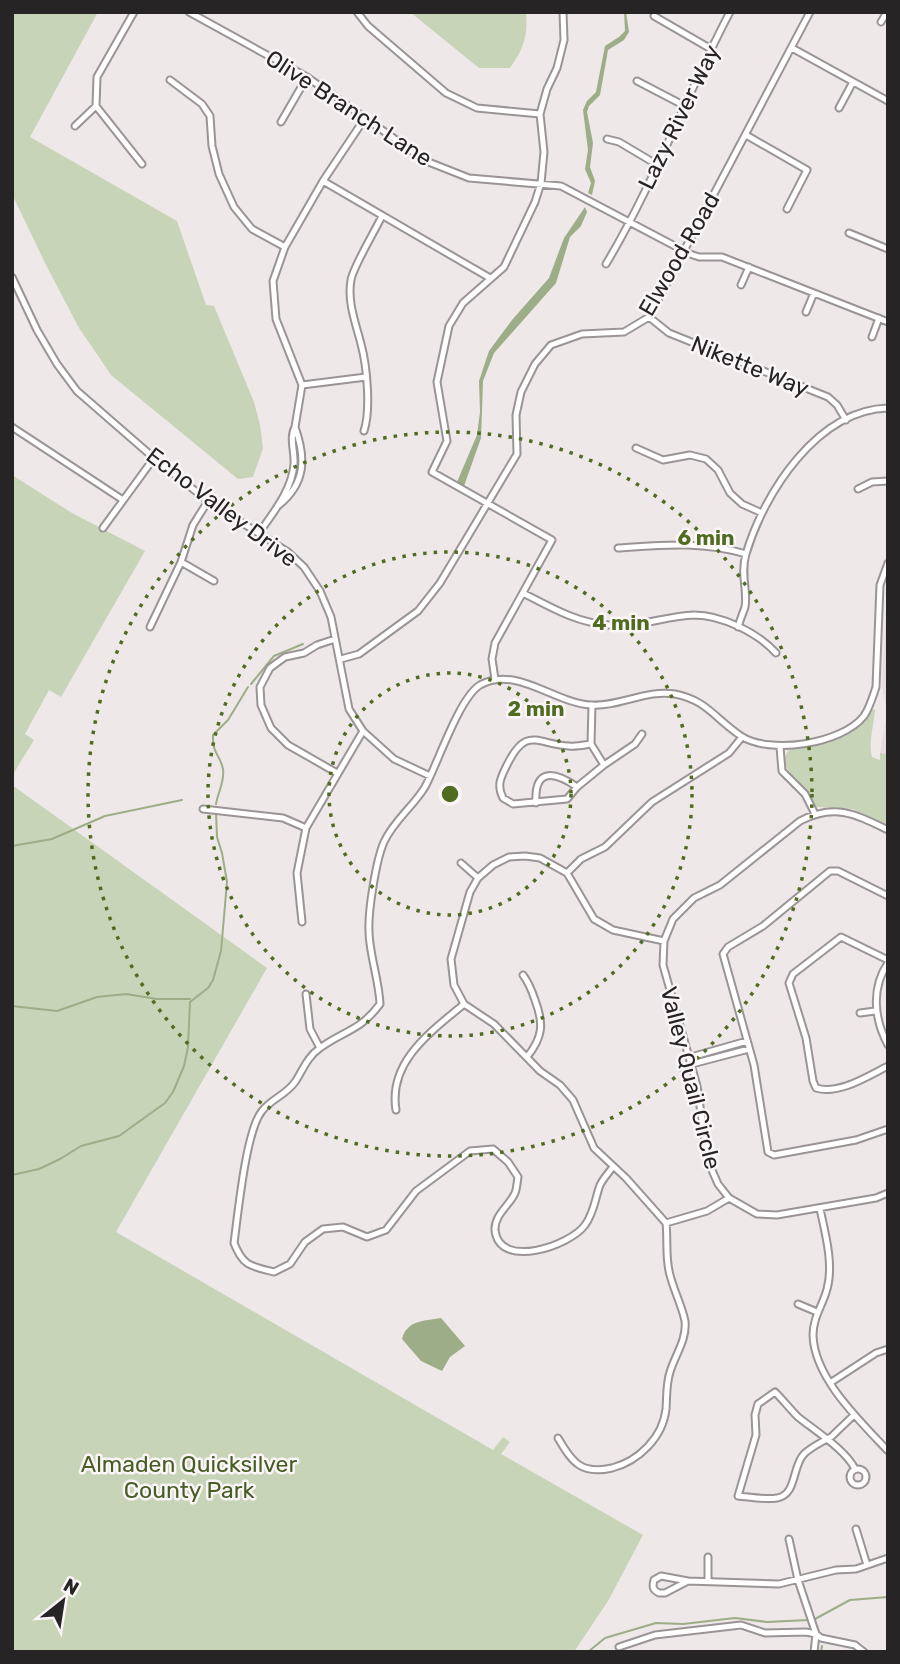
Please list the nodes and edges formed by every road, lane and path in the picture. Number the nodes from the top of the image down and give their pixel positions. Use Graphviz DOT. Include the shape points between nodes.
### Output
graph roads {
  1 [pos="134,12"];
  2 [pos="189,12"];
  3 [pos="358,12"];
  4 [pos="563,12"];
  5 [pos="730,12"];
  6 [pos="810,12"];
  7 [pos="887,12"];
  8 [pos="654,16"];
  9 [pos="881,22"];
  10 [pos="792,48"];
  11 [pos="711,49"];
  12 [pos="307,77"];
  13 [pos="170,80"];
  14 [pos="637,81"];
  15 [pos="853,82"];
  16 [pos="888,101"];
  17 [pos="96,106"];
  18 [pos="685,106"];
  19 [pos="839,108"];
  20 [pos="540,114"];
  21 [pos="365,118"];
  22 [pos="281,122"];
  23 [pos="75,126"];
  24 [pos="746,135"];
  25 [pos="607,139"];
  26 [pos="142,164"];
  27 [pos="656,164"];
  28 [pos="323,181"];
  29 [pos="541,183"];
  30 [pos="787,209"];
  31 [pos="382,216"];
  32 [pos="631,222"];
  33 [pos="849,233"];
  34 [pos="285,247"];
  35 [pos="888,249"];
  36 [pos="683,251"];
  37 [pos="606,264"];
  38 [pos="749,267"];
  39 [pos="12,277"];
  40 [pos="490,278"];
  41 [pos="741,285"];
  42 [pos="814,293"];
  43 [pos="806,312"];
  44 [pos="649,317"];
  45 [pos="878,318"];
  46 [pos="888,321"];
  47 [pos="872,337"];
  48 [pos="366,377"];
  49 [pos="302,385"];
  50 [pos="888,408"];
  51 [pos="846,420"];
  52 [pos="12,428"];
  53 [pos="365,431"];
  54 [pos="636,448"];
  55 [pos="154,458"];
  56 [pos="888,481"];
  57 [pos="858,489"];
  58 [pos="123,500"];
  59 [pos="208,500"];
  60 [pos="488,505"];
  61 [pos="762,513"];
  62 [pos="103,528"];
  63 [pos="259,533"];
  64 [pos="618,548"];
  65 [pos="746,554"];
  66 [pos="181,562"];
  67 [pos="887,567"];
  68 [pos="214,581"];
  69 [pos="523,593"];
  70 [pos="150,627"];
  71 [pos="738,627"];
  72 [pos="335,639"];
  73 [pos="776,653"];
  74 [pos="341,659"];
  75 [pos="495,679"];
  76 [pos="592,705"];
  77 [pos="363,731"];
  78 [pos="642,734"];
  79 [pos="742,737"];
  80 [pos="592,744"];
  81 [pos="780,747"];
  82 [pos="604,765"];
  83 [pos="337,773"];
  84 [pos="430,776"];
  85 [pos="577,787"];
  86 [pos="536,803"];
  87 [pos="203,809"];
  88 [pos="815,814"];
  89 [pos="306,828"];
  90 [pos="888,830"];
  91 [pos="461,863"];
  92 [pos="567,873"];
  93 [pos="478,877"];
  94 [pos="888,896"];
  95 [pos="302,922"];
  96 [pos="664,941"];
  97 [pos="888,961"];
  98 [pos="523,975"];
  99 [pos="306,995"];
  100 [pos="464,1004"];
  101 [pos="875,1011"];
  102 [pos="860,1013"];
  103 [pos="747,1041"];
  104 [pos="888,1045"];
  105 [pos="320,1048"];
  106 [pos="749,1049"];
  107 [pos="527,1057"];
  108 [pos="691,1060"];
  109 [pos="888,1066"];
  110 [pos="396,1110"];
  111 [pos="888,1129"];
  112 [pos="612,1167"];
  113 [pos="888,1193"];
  114 [pos="729,1198"];
  115 [pos="820,1209"];
  116 [pos="666,1223"];
  117 [pos="798,1304"];
  118 [pos="817,1312"];
  119 [pos="888,1349"];
  120 [pos="830,1383"];
  121 [pos="854,1415"];
  122 [pos="558,1437"];
  123 [pos="827,1439"];
  124 [pos="888,1451"];
  125 [pos="855,1469"];
  126 [pos="856,1529"];
  127 [pos="789,1539"];
  128 [pos="709,1557"];
  129 [pos="888,1558"];
  130 [pos="867,1565"];
  131 [pos="708,1580"];
  132 [pos="798,1580"];
  133 [pos="688,1581"];
  134 [pos="816,1634"];
  135 [pos="619,1647"];
  136 [pos="814,1652"];
  137 [pos="864,1652"];
  1 -- 17 [label="street" via="97,77"];
  2 -- 12 [label="street, Olive Branch Lane"];
  3 -- 20 [label="street" via="368,26 446,93 477,108"];
  4 -- 20 [label="street" via="564,40"];
  5 -- 11 [label="street, Lazy River Way"];
  6 -- 10 [label="street, Elwood Road"];
  7 -- 9 [label="street"];
  8 -- 11 [label="street"];
  10 -- 15 [label="street"];
  10 -- 24 [label="street, Elwood Road"];
  11 -- 18 [label="street, Lazy River Way"];
  12 -- 21 [label="street, Olive Branch Lane"];
  12 -- 22 [label="street"];
  13 -- 34 [label="street" via="202,104 210,116 216,164 234,207 252,229"];
  14 -- 18 [label="street"];
  15 -- 16 [label="street"];
  15 -- 19 [label="street"];
  17 -- 23 [label="street"];
  17 -- 26 [label="street"];
  18 -- 27 [label="street, Lazy River Way"];
  20 -- 29 [label="street"];
  21 -- 28 [label="street"];
  21 -- 29 [label="street, Olive Branch Lane" via="426,161 469,178"];
  24 -- 30 [label="street" via="807,170"];
  24 -- 36 [label="street, Elwood Road"];
  25 -- 27 [label="street"];
  27 -- 32 [label="street, Lazy River Way"];
  28 -- 31 [label="street"];
  28 -- 34 [label="street"];
  29 -- 32 [label="street, Olive Branch Lane" via="571,190"];
  29 -- 40 [label="street" via="503,267"];
  31 -- 40 [label="street"];
  31 -- 48 [label="street" via="351,279 351,312"];
  32 -- 36 [label="street, Olive Branch Lane"];
  32 -- 37 [label="street, Lazy River Way"];
  33 -- 35 [label="street"];
  34 -- 49 [label="street" via="273,281 276,319"];
  36 -- 38 [label="street, Olive Branch Lane"];
  36 -- 44 [label="street, Elwood Road"];
  38 -- 41 [label="street"];
  38 -- 42 [label="street, Olive Branch Lane"];
  39 -- 55 [label="street, Echo Valley Drive" via="37,331 77,391"];
  40 -- 60 [label="street" via="463,303 449,326 437,383 447,441 432,472"];
  42 -- 43 [label="street"];
  42 -- 45 [label="street, Olive Branch Lane"];
  44 -- 51 [label="street, Nikette Way" via="669,333 828,397"];
  44 -- 60 [label="street, Elwood Road" via="624,332 582,334 551,345 521,392 516,415 517,454"];
  45 -- 46 [label="street, Olive Branch Lane"];
  45 -- 47 [label="street"];
  48 -- 49 [label="street"];
  48 -- 53 [label="street"];
  49 -- 63 [label="street" via="295,427 302,446 300,480"];
  50 -- 51 [label="street"];
  51 -- 61 [label="street" via="802,453"];
  52 -- 58 [label="street"];
  54 -- 61 [label="street" via="663,460 690,455 706,459 719,470 730,493"];
  55 -- 58 [label="street"];
  55 -- 59 [label="street, Echo Valley Drive"];
  56 -- 57 [label="street"];
  58 -- 62 [label="street"];
  59 -- 63 [label="street, Echo Valley Drive"];
  59 -- 66 [label="street" via="193,525"];
  60 -- 69 [label="street" via="552,540"];
  60 -- 74 [label="street, Elwood Road" via="418,611 359,654"];
  61 -- 65 [label="street"];
  63 -- 72 [label="street, Echo Valley Drive" via="304,567 323,596"];
  64 -- 65 [label="street" via="691,543"];
  65 -- 71 [label="street" via="742,576 746,605"];
  66 -- 68 [label="street"];
  66 -- 70 [label="street"];
  67 -- 81 [label="street" via="880,586 876,687 863,717 840,734"];
  69 -- 71 [label="street" via="557,611 609,625 643,625 694,615"];
  69 -- 75 [label="street" via="495,643"];
  71 -- 73 [label="street"];
  72 -- 74 [label="street, Echo Valley Drive"];
  72 -- 83 [label="street" via="285,657 270,668 260,687 261,705 271,728 288,745"];
  74 -- 77 [label="street, Echo Valley Drive" via="349,709"];
  75 -- 76 [label="street" via="518,681 564,700"];
  75 -- 84 [label="street" via="478,686 466,699"];
  76 -- 79 [label="street" via="673,693 702,703"];
  76 -- 80 [label="street"];
  77 -- 83 [label="street"];
  77 -- 84 [label="street, Echo Valley Drive" via="394,760"];
  78 -- 82 [label="street"];
  79 -- 81 [label="street"];
  79 -- 92 [label="street" via="729,754 652,802 605,847 581,859"];
  80 -- 82 [label="street"];
  80 -- 86 [label="street" via="569,746 537,739 513,753 499,782 503,799 513,804"];
  81 -- 88 [label="street" via="782,771 805,794"];
  82 -- 85 [label="street"];
  83 -- 89 [label="street"];
  84 -- 105 [label="street" via="395,822 377,871 368,932 380,1004 369,1020"];
  85 -- 86 [label="street" via="567,799"];
  85 -- 86 [label="street" via="550,775 536,785"];
  87 -- 89 [label="street" via="284,818"];
  88 -- 90 [label="street" via="835,810"];
  88 -- 96 [label="street" via="720,885 694,898 673,919"];
  89 -- 95 [label="street" via="297,873"];
  91 -- 93 [label="street"];
  92 -- 93 [label="street" via="540,858 525,856 509,857"];
  92 -- 96 [label="street" via="594,919 613,930"];
  93 -- 100 [label="street" via="451,959 454,985"];
  94 -- 103 [label="street" via="830,871 723,952"];
  96 -- 108 [label="street, Valley Quail Circle" via="663,965"];
  97 -- 101 [label="street"];
  97 -- 109 [label="street" via="841,937 793,974 789,983 816,1088 845,1086"];
  98 -- 107 [label="street" via="541,1016 541,1033"];
  99 -- 105 [label="street" via="310,1029"];
  100 -- 107 [label="street" via="494,1024"];
  100 -- 110 [label="street" via="417,1044 404,1064 396,1083"];
  101 -- 102 [label="street"];
  101 -- 104 [label="street"];
  103 -- 106 [label="street"];
  103 -- 108 [label="street"];
  105 -- 112 [label="street" via="307,1059 294,1084 262,1110 252,1128 234,1242 247,1265 274,1272 290,1264 305,1242 323,1229 344,1227 366,1237 386,1230 416,1191 470,1151 493,1149 518,1177 515,1193 495,1228 498,1240 508,1249 547,1249 585,1225"];
  106 -- 108 [label="street"];
  106 -- 111 [label="street" via="766,1148 771,1154 856,1140"];
  107 -- 112 [label="street" via="573,1100 594,1148"];
  108 -- 114 [label="street, Valley Quail Circle" via="708,1161"];
  112 -- 116 [label="street"];
  113 -- 115 [label="street, Valley Quail Circle"];
  114 -- 115 [label="street, Valley Quail Circle" via="757,1213"];
  114 -- 116 [label="street" via="707,1211"];
  115 -- 118 [label="street" via="829,1265 827,1288"];
  116 -- 122 [label="street" via="670,1274 685,1335 670,1372 660,1428 635,1458 600,1470 580,1467"];
  117 -- 118 [label="street"];
  118 -- 120 [label="street" via="813,1335 818,1362"];
  119 -- 120 [label="street"];
  120 -- 121 [label="street"];
  121 -- 123 [label="street"];
  121 -- 124 [label="street"];
  123 -- 123 [label="street" via="775,1392 758,1404 756,1435 738,1496 785,1495 804,1453"];
  123 -- 125 [label="street"];
  126 -- 130 [label="street"];
  127 -- 132 [label="street"];
  128 -- 131 [label="street"];
  129 -- 130 [label="street"];
  130 -- 132 [label="street"];
  131 -- 132 [label="street" via="779,1584"];
  131 -- 133 [label="street"];
  132 -- 134 [label="street"];
  133 -- 133 [label="street" via="661,1576 653,1585 654,1590 665,1593"];
  134 -- 135 [label="street" via="765,1633 741,1625 655,1635"];
  134 -- 136 [label="street"];
  134 -- 137 [label="street"];
}
